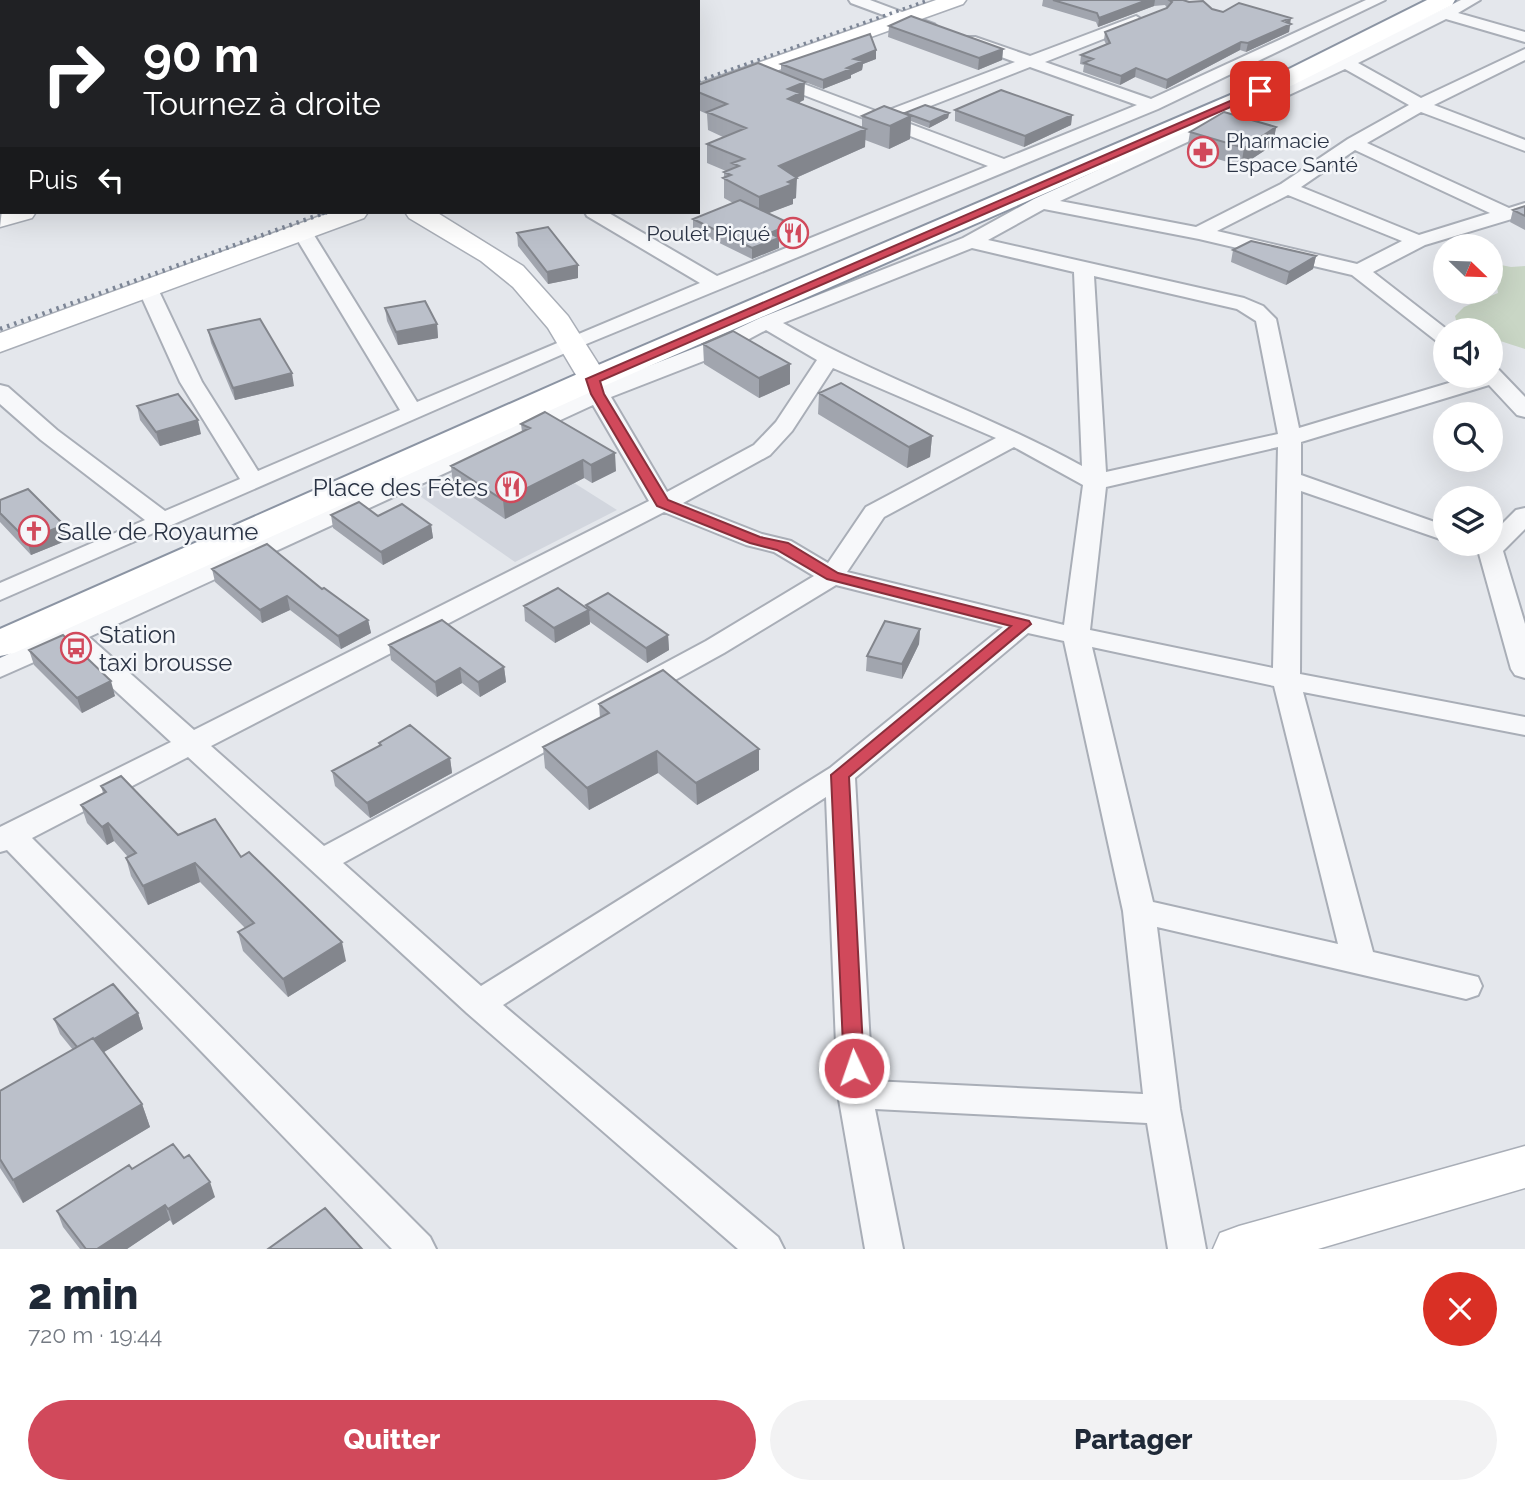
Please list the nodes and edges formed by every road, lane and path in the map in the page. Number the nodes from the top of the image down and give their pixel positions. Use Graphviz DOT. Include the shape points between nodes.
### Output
graph roads {
  1 [pos="856,0"];
  2 [pos="956,0"];
  3 [pos="1378,0"];
  4 [pos="1411,0"];
  5 [pos="1473,0"];
  6 [pos="1444,7"];
  7 [pos="878,8"];
  8 [pos="903,9"];
  9 [pos="1147,16"];
  10 [pos="1525,37"];
  11 [pos="761,47"];
  12 [pos="1525,54"];
  13 [pos="1033,62"];
  14 [pos="1346,63"];
  15 [pos="757,72"];
  16 [pos="700,91"];
  17 [pos="1421,104"];
  18 [pos="1152,105"];
  19 [pos="884,118"];
  20 [pos="1521,140"];
  21 [pos="1353,143"];
  22 [pos="1005,166"];
  23 [pos="1287,188"];
  24 [pos="1041,203"];
  25 [pos="1516,211"];
  26 [pos="343,214"];
  27 [pos="421,214"];
  28 [pos="597,214"];
  29 [pos="301,221"];
  30 [pos="1199,233"];
  31 [pos="1418,241"];
  32 [pos="970,242"];
  33 [pos="1084,268"];
  34 [pos="1359,271"];
  35 [pos="717,285"];
  36 [pos="148,289"];
  37 [pos="0,317"];
  38 [pos="767,322"];
  39 [pos="1433,329"];
  40 [pos="0,343"];
  41 [pos="829,358"];
  42 [pos="587,370"];
  43 [pos="1503,387"];
  44 [pos="1453,388"];
  45 [pos="0,393"];
  46 [pos="1525,410"];
  47 [pos="413,414"];
  48 [pos="1014,438"];
  49 [pos="1290,438"];
  50 [pos="1288,478"];
  51 [pos="253,481"];
  52 [pos="1095,482"];
  53 [pos="662,503"];
  54 [pos="1525,515"];
  55 [pos="163,522"];
  56 [pos="1433,529"];
  57 [pos="1503,531"];
  58 [pos="1485,556"];
  59 [pos="832,576"];
  60 [pos="0,593"];
  61 [pos="0,618"];
  62 [pos="1023,624"];
  63 [pos="1076,635"];
  64 [pos="72,636"];
  65 [pos="0,644"];
  66 [pos="0,668"];
  67 [pos="1525,669"];
  68 [pos="1286,680"];
  69 [pos="1525,726"];
  70 [pos="191,743"];
  71 [pos="840,775"];
  72 [pos="5,838"];
  73 [pos="321,861"];
  74 [pos="1139,911"];
  75 [pos="1359,961"];
  76 [pos="1466,986"];
  77 [pos="479,1004"];
  78 [pos="855,1094"];
  79 [pos="1162,1110"];
  80 [pos="1525,1167"];
  81 [pos="1262,1246"];
  82 [pos="417,1249"];
  83 [pos="765,1249"];
  84 [pos="884,1249"];
  85 [pos="1187,1249"];
  1 -- 7 [label="street"];
  2 -- 8 [label="main road"];
  3 -- 18 [label="street"];
  4 -- 42 [label="highway" via="1262,74"];
  5 -- 6 [label="street"];
  6 -- 10 [label="street"];
  6 -- 14 [label="street"];
  6 -- 42 [label="highway" via="1186,124"];
  7 -- 8 [label="main road"];
  7 -- 11 [label="main road"];
  8 -- 13 [label="street" via="951,34"];
  8 -- 15 [label="main road"];
  9 -- 13 [label="street"];
  12 -- 17 [label="street"];
  13 -- 18 [label="street"];
  13 -- 19 [label="street"];
  14 -- 17 [label="street"];
  14 -- 24 [label="street"];
  15 -- 16 [label="main road"];
  15 -- 19 [label="street"];
  17 -- 20 [label="street"];
  17 -- 21 [label="street"];
  18 -- 22 [label="street"];
  19 -- 22 [label="street"];
  21 -- 23 [label="street"];
  21 -- 25 [label="street"];
  22 -- 35 [label="street"];
  23 -- 30 [label="street"];
  23 -- 31 [label="street"];
  24 -- 30 [label="street"];
  24 -- 32 [label="street"];
  25 -- 31 [label="street"];
  26 -- 29 [label="main road"];
  27 -- 42 [label="main road" via="515,274"];
  28 -- 35 [label="street"];
  29 -- 36 [label="main road"];
  29 -- 37 [label="main road"];
  29 -- 47 [label="street"];
  30 -- 34 [label="street"];
  31 -- 34 [label="street"];
  32 -- 33 [label="street"];
  32 -- 38 [label="street"];
  33 -- 49 [label="street" via="1256,310 1266,319"];
  33 -- 52 [label="street"];
  34 -- 39 [label="street"];
  35 -- 42 [label="street"];
  36 -- 40 [label="main road"];
  36 -- 51 [label="street" via="191,382"];
  38 -- 41 [label="street"];
  38 -- 42 [label="street" via="712,350"];
  41 -- 48 [label="street"];
  41 -- 53 [label="street" via="764,450"];
  42 -- 47 [label="street"];
  42 -- 53 [label="street"];
  42 -- 61 [label="highway"];
  42 -- 64 [label="street"];
  42 -- 65 [label="highway"];
  43 -- 46 [label="street"];
  44 -- 49 [label="street"];
  45 -- 55 [label="street"];
  47 -- 51 [label="street"];
  48 -- 52 [label="street"];
  48 -- 59 [label="street" via="876,512"];
  49 -- 50 [label="street"];
  49 -- 52 [label="street"];
  50 -- 56 [label="street"];
  50 -- 68 [label="street"];
  51 -- 55 [label="street"];
  52 -- 63 [label="street"];
  53 -- 59 [label="street" via="782,547"];
  53 -- 70 [label="street"];
  54 -- 57 [label="street"];
  55 -- 60 [label="street"];
  58 -- 67 [label="street"];
  59 -- 62 [label="street"];
  59 -- 73 [label="street" via="715,647"];
  62 -- 63 [label="street"];
  62 -- 71 [label="street"];
  63 -- 68 [label="street"];
  63 -- 74 [label="street"];
  64 -- 66 [label="street"];
  64 -- 70 [label="street"];
  68 -- 69 [label="street"];
  68 -- 75 [label="street"];
  70 -- 72 [label="street"];
  70 -- 73 [label="street"];
  71 -- 77 [label="street"];
  71 -- 78 [label="street"];
  72 -- 82 [label="street"];
  73 -- 77 [label="street"];
  74 -- 75 [label="street"];
  74 -- 79 [label="street"];
  75 -- 76 [label="street"];
  77 -- 83 [label="street"];
  78 -- 79 [label="street"];
  78 -- 84 [label="street"];
  79 -- 85 [label="street"];
  80 -- 81 [label="main road"];
}
